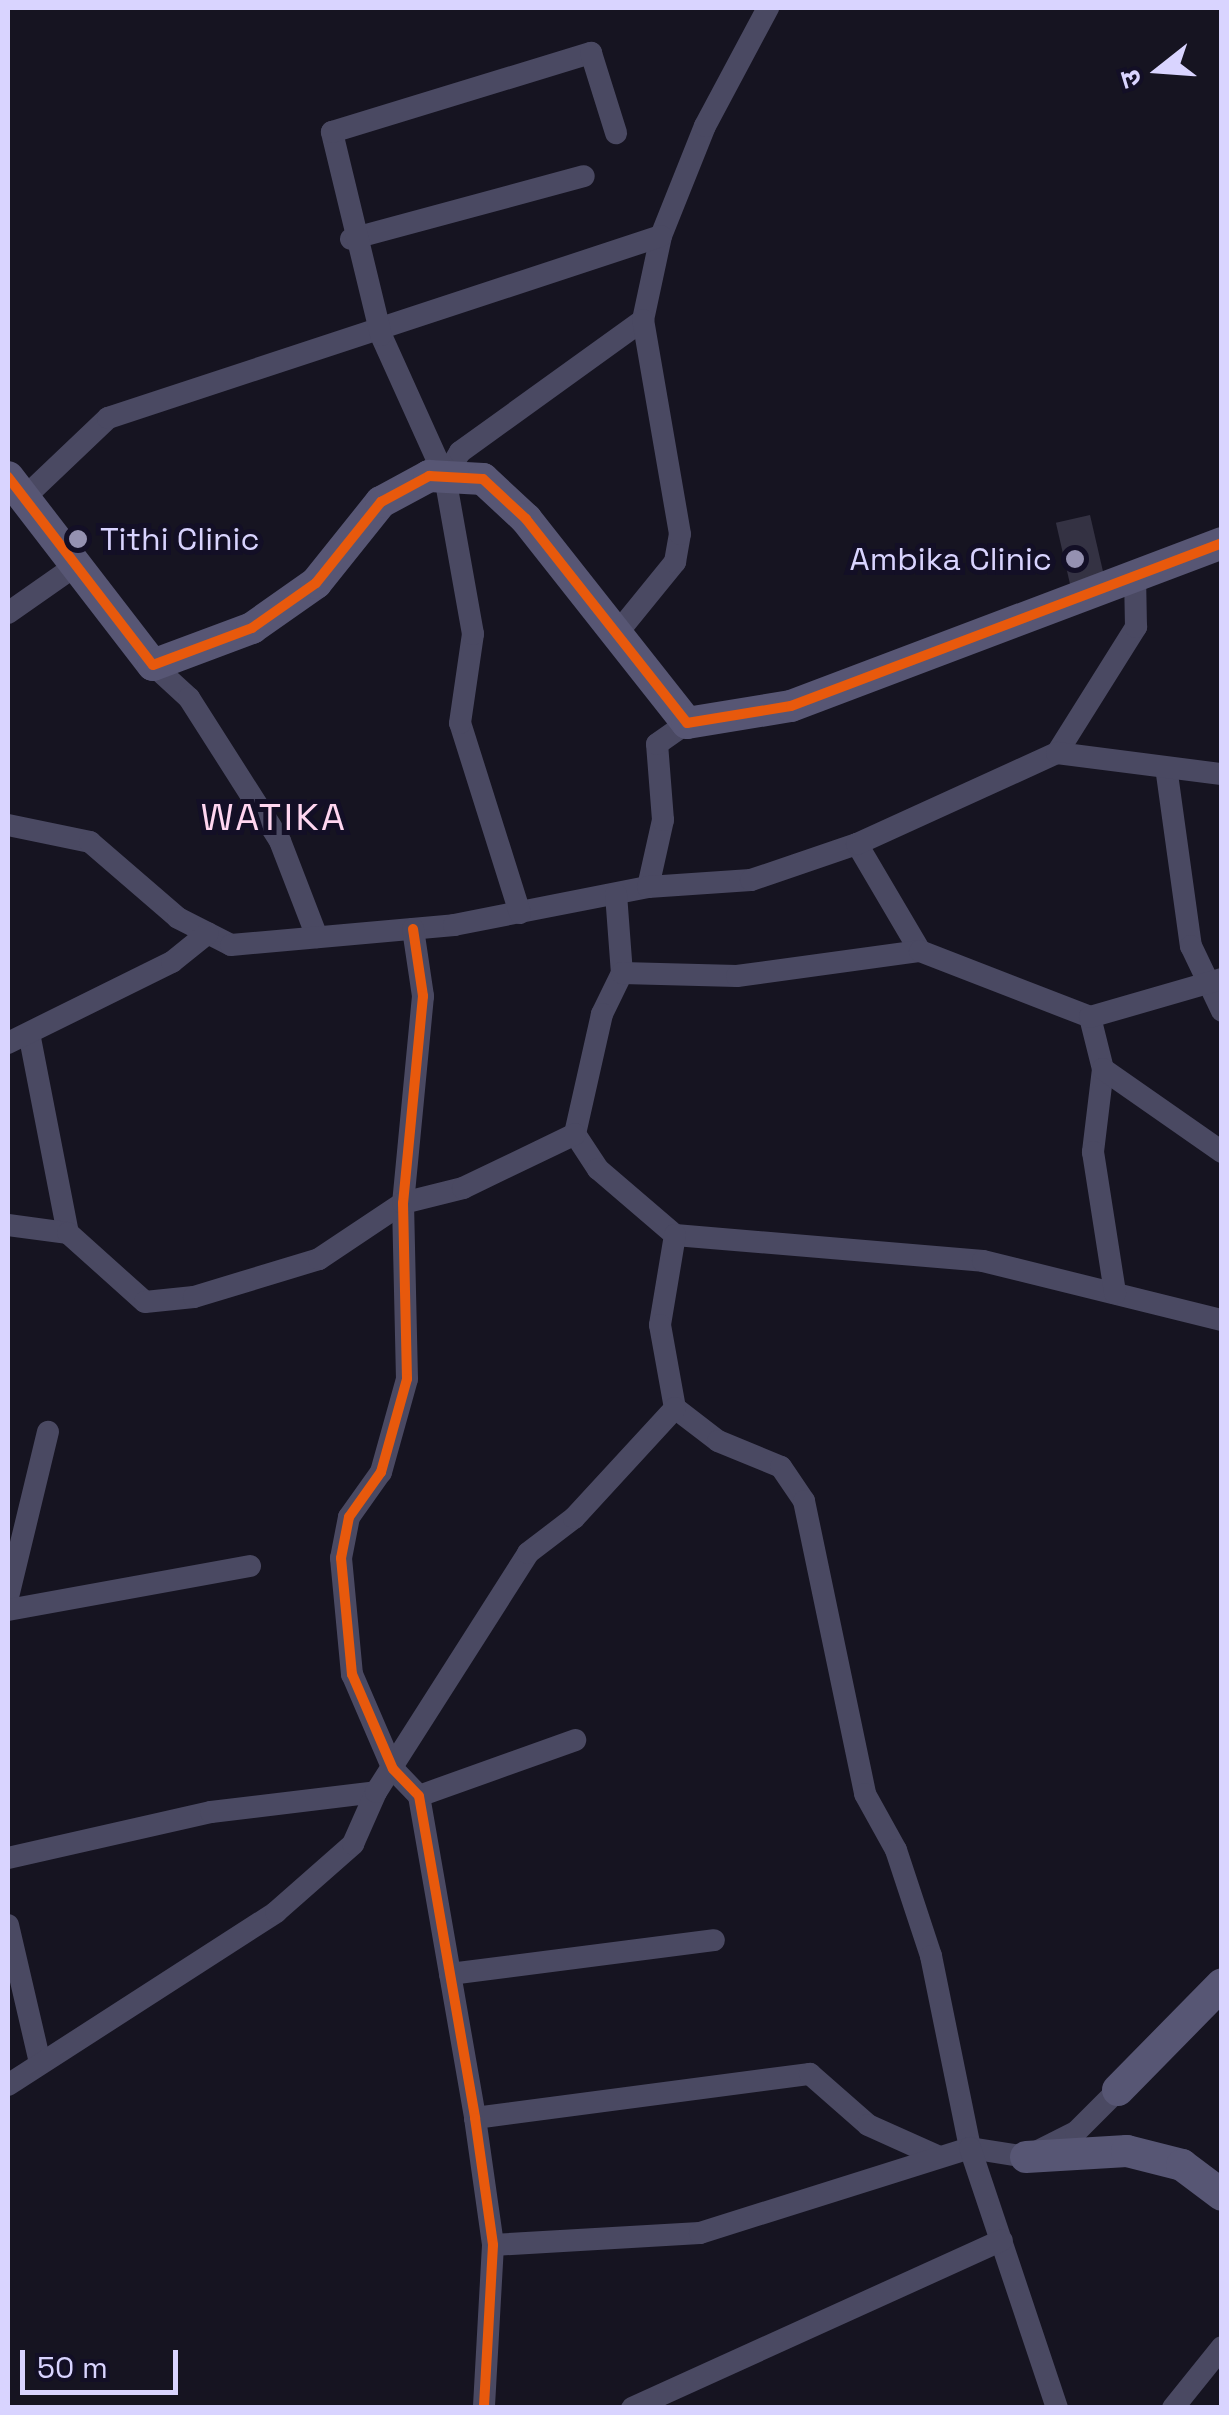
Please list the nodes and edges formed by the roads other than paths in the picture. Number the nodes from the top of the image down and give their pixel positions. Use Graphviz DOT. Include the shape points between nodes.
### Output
graph roads {
  1 [pos="768,8"];
  2 [pos="616,133"];
  3 [pos="584,176"];
  4 [pos="661,236"];
  5 [pos="351,239"];
  6 [pos="643,320"];
  7 [pos="380,336"];
  8 [pos="445,477"];
  9 [pos="16,487"];
  10 [pos="1222,543"];
  11 [pos="78,564"];
  12 [pos="1134,577"];
  13 [pos="8,613"];
  14 [pos="614,637"];
  15 [pos="153,666"];
  16 [pos="687,723"];
  17 [pos="1057,753"];
  18 [pos="1167,774"];
  19 [pos="1222,774"];
  20 [pos="8,825"];
  21 [pos="858,844"];
  22 [pos="648,887"];
  23 [pos="616,894"];
  24 [pos="520,913"];
  25 [pos="413,929"];
  26 [pos="208,933"];
  27 [pos="317,937"];
  28 [pos="920,951"];
  29 [pos="622,973"];
  30 [pos="1215,981"];
  31 [pos="1222,1011"];
  32 [pos="1090,1017"];
  33 [pos="19,1040"];
  34 [pos="1103,1070"];
  35 [pos="575,1134"];
  36 [pos="1222,1152"];
  37 [pos="403,1203"];
  38 [pos="8,1225"];
  39 [pos="68,1233"];
  40 [pos="675,1234"];
  41 [pos="1115,1293"];
  42 [pos="1222,1320"];
  43 [pos="674,1408"];
  44 [pos="48,1432"];
  45 [pos="250,1566"];
  46 [pos="8,1597"];
  47 [pos="8,1610"];
  48 [pos="575,1740"];
  49 [pos="393,1769"];
  50 [pos="376,1792"];
  51 [pos="419,1796"];
  52 [pos="8,1858"];
  53 [pos="8,1926"];
  54 [pos="714,1940"];
  55 [pos="450,1974"];
  56 [pos="1222,1984"];
  57 [pos="39,2058"];
  58 [pos="8,2085"];
  59 [pos="1118,2090"];
  60 [pos="474,2118"];
  61 [pos="970,2148"];
  62 [pos="937,2156"];
  63 [pos="1026,2157"];
  64 [pos="1222,2196"];
  65 [pos="1002,2240"];
  66 [pos="493,2245"];
  67 [pos="1222,2347"];
  68 [pos="1178,2407"];
  69 [pos="484,2408"];
  70 [pos="632,2408"];
  71 [pos="1058,2408"];
  1 -- 4 [label="street" via="705,126"];
  2 -- 5 [label="street" via="591,52 332,132"];
  3 -- 5 [label="street"];
  4 -- 6 [label="street"];
  4 -- 7 [label="street"];
  5 -- 7 [label="street"];
  6 -- 8 [label="street" via="460,452"];
  6 -- 14 [label="street" via="680,534 675,562"];
  7 -- 8 [label="street"];
  7 -- 9 [label="street" via="108,418"];
  8 -- 14 [label="street" via="483,479 526,519"];
  8 -- 15 [label="street" via="381,502 316,583 252,628"];
  8 -- 24 [label="street" via="473,634 460,722"];
  9 -- 11 [label="street"];
  10 -- 12 [label="street"];
  11 -- 13 [label="street"];
  11 -- 15 [label="street"];
  12 -- 16 [label="street" via="791,706"];
  12 -- 17 [label="street" via="1136,627"];
  14 -- 16 [label="street"];
  15 -- 27 [label="street" via="190,698 280,841"];
  16 -- 22 [label="street" via="657,744 664,820"];
  17 -- 18 [label="street"];
  17 -- 21 [label="street"];
  18 -- 19 [label="street"];
  18 -- 30 [label="street" via="1192,946"];
  20 -- 26 [label="street" via="90,842"];
  21 -- 22 [label="street" via="751,880"];
  21 -- 28 [label="street"];
  22 -- 23 [label="street"];
  23 -- 24 [label="street"];
  23 -- 29 [label="street"];
  24 -- 25 [label="street"];
  25 -- 27 [label="street"];
  25 -- 37 [label="street" via="422,996"];
  26 -- 27 [label="street" via="231,944"];
  26 -- 33 [label="street"];
  28 -- 29 [label="street" via="737,976"];
  28 -- 32 [label="street"];
  29 -- 35 [label="street" via="602,1014"];
  30 -- 31 [label="street"];
  30 -- 32 [label="street"];
  32 -- 34 [label="street"];
  33 -- 39 [label="street"];
  34 -- 36 [label="street"];
  34 -- 41 [label="street" via="1094,1152"];
  35 -- 37 [label="street" via="463,1188"];
  35 -- 40 [label="street" via="598,1169"];
  37 -- 39 [label="street" via="319,1259 145,1302"];
  37 -- 49 [label="street" via="407,1379 381,1472 349,1516 341,1558 352,1674"];
  38 -- 39 [label="street"];
  40 -- 41 [label="street" via="983,1261"];
  40 -- 43 [label="street" via="660,1325"];
  41 -- 42 [label="street"];
  43 -- 49 [label="street" via="574,1518 528,1553"];
  43 -- 61 [label="street" via="718,1442 781,1468 804,1501 865,1794 896,1850 932,1956"];
  44 -- 46 [label="street"];
  45 -- 47 [label="street"];
  48 -- 51 [label="street"];
  49 -- 50 [label="street"];
  49 -- 51 [label="street"];
  50 -- 52 [label="street" via="211,1812"];
  50 -- 57 [label="street" via="353,1844 276,1912"];
  51 -- 55 [label="street"];
  53 -- 57 [label="street"];
  54 -- 55 [label="street"];
  55 -- 60 [label="street"];
  56 -- 59 [label="street"];
  57 -- 58 [label="street"];
  59 -- 63 [label="street" via="1076,2132"];
  60 -- 62 [label="street" via="810,2074 868,2124"];
  60 -- 66 [label="street"];
  61 -- 62 [label="street"];
  61 -- 63 [label="street"];
  61 -- 65 [label="street"];
  62 -- 66 [label="street" via="811,2204 700,2233"];
  63 -- 64 [label="street" via="1127,2151 1182,2165"];
  65 -- 70 [label="street"];
  65 -- 71 [label="street"];
  66 -- 69 [label="street"];
  67 -- 68 [label="street"];
}
